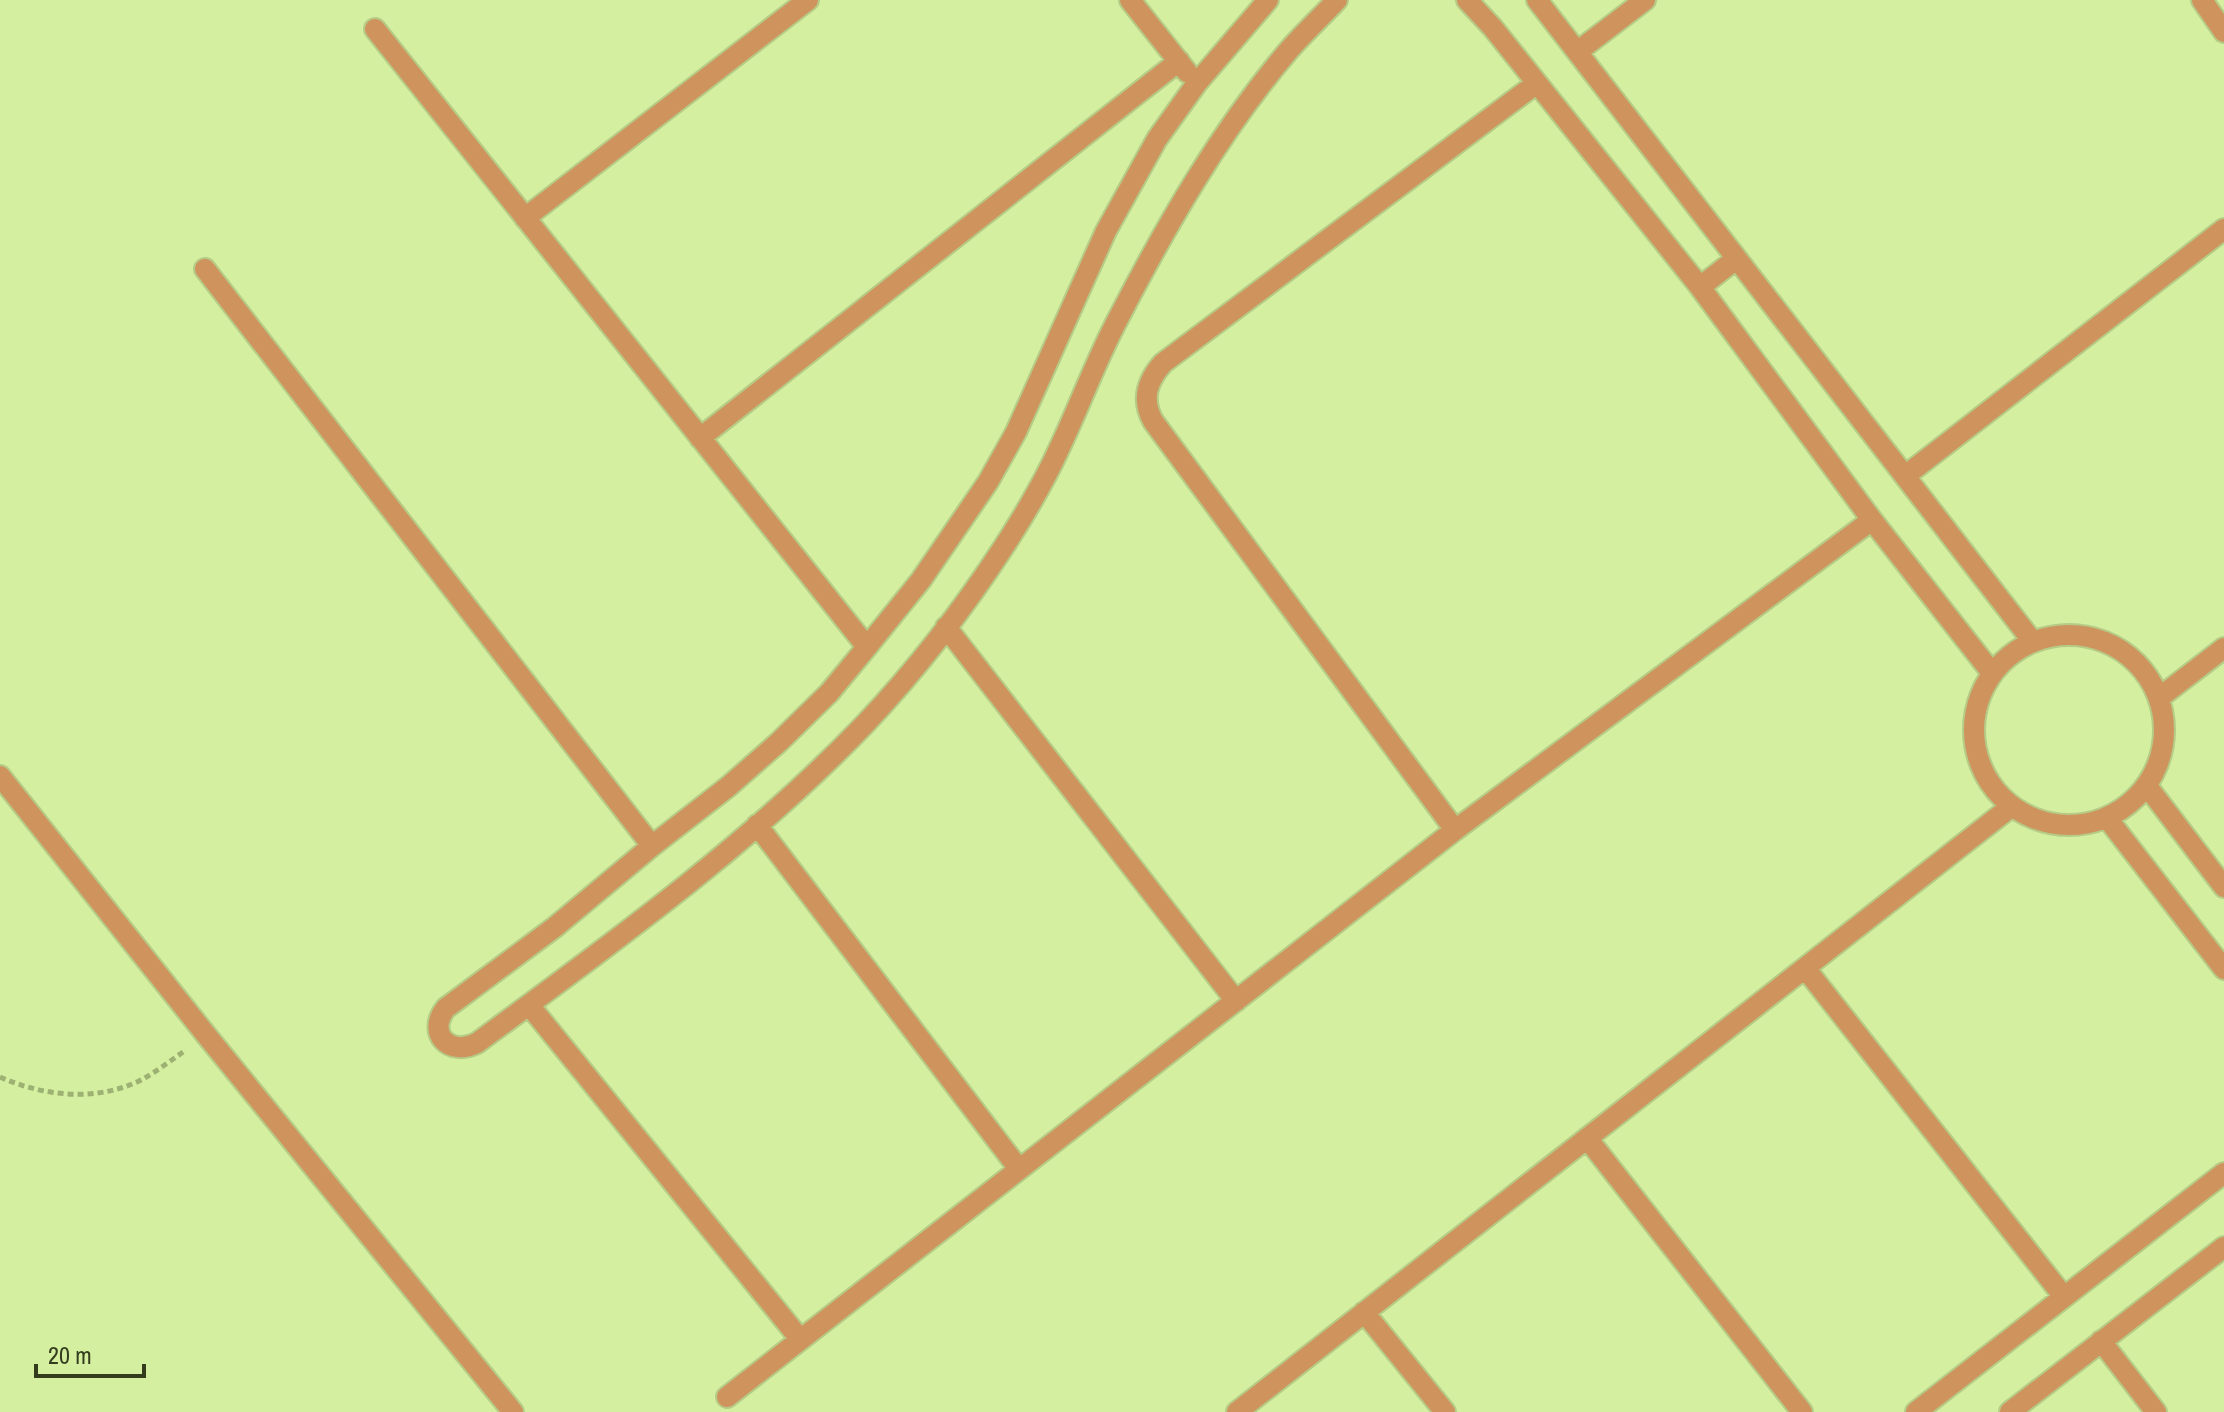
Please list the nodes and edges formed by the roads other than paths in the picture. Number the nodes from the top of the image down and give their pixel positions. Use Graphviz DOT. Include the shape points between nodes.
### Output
graph roads {
  1 [pos="808,0"];
  2 [pos="1130,0"];
  3 [pos="1268,0"];
  4 [pos="1337,0"];
  5 [pos="1467,0"];
  6 [pos="1537,0"];
  7 [pos="1645,0"];
  8 [pos="2202,0"];
  9 [pos="375,29"];
  10 [pos="2224,32"];
  11 [pos="1577,52"];
  12 [pos="1179,61"];
  13 [pos="1197,83"];
  14 [pos="1537,83"];
  15 [pos="525,218"];
  16 [pos="2224,229"];
  17 [pos="1736,259"];
  18 [pos="205,269"];
  19 [pos="1700,287"];
  20 [pos="700,438"];
  21 [pos="1905,476"];
  22 [pos="1872,520"];
  23 [pos="946,627"];
  24 [pos="2033,642"];
  25 [pos="867,647"];
  26 [pos="2224,648"];
  27 [pos="1992,673"];
  28 [pos="2159,698"];
  29 [pos="0,776"];
  30 [pos="2147,786"];
  31 [pos="2012,806"];
  32 [pos="2107,818"];
  33 [pos="757,825"];
  34 [pos="1455,830"];
  35 [pos="652,846"];
  36 [pos="2224,887"];
  37 [pos="1805,968"];
  38 [pos="2224,969"];
  39 [pos="1236,1001"];
  40 [pos="529,1005"];
  41 [pos="1587,1138"];
  42 [pos="1019,1169"];
  43 [pos="2224,1173"];
  44 [pos="2224,1247"];
  45 [pos="2064,1297"];
  46 [pos="1364,1312"];
  47 [pos="800,1339"];
  48 [pos="2101,1341"];
  49 [pos="727,1397"];
  50 [pos="513,1412"];
  51 [pos="1237,1412"];
  52 [pos="1445,1412"];
  53 [pos="1802,1412"];
  54 [pos="1916,1412"];
  55 [pos="2010,1412"];
  56 [pos="2156,1412"];
  1 -- 15 [label="street"];
  2 -- 12 [label="street"];
  3 -- 13 [label="street"];
  4 -- 23 [label="street" via="1257,90 1197,178 1118,317 1035,495"];
  5 -- 14 [label="street"];
  6 -- 11 [label="street"];
  7 -- 11 [label="street"];
  8 -- 10 [label="street"];
  9 -- 15 [label="street"];
  11 -- 17 [label="street"];
  12 -- 13 [label="street"];
  12 -- 20 [label="street"];
  13 -- 25 [label="street" via="1157,139 1106,231 1016,432 988,482"];
  14 -- 19 [label="street"];
  14 -- 34 [label="street" via="1163,363 1146,396 1153,421"];
  15 -- 20 [label="street"];
  16 -- 21 [label="street"];
  17 -- 19 [label="street"];
  17 -- 21 [label="street"];
  18 -- 35 [label="street"];
  19 -- 22 [label="street"];
  20 -- 25 [label="street"];
  21 -- 24 [label="street"];
  22 -- 27 [label="street"];
  22 -- 34 [label="street"];
  23 -- 33 [label="street" via="867,722"];
  23 -- 39 [label="street"];
  24 -- 27 [label="street"];
  24 -- 28 [label="street" via="2078,636 2122,650 2144,671"];
  25 -- 35 [label="street" via="779,742"];
  26 -- 28 [label="street"];
  27 -- 31 [label="street" via="1973,724 1975,752 1986,778"];
  28 -- 30 [label="street" via="2165,728 2161,758"];
  29 -- 50 [label="street"];
  30 -- 32 [label="street"];
  30 -- 36 [label="street"];
  31 -- 32 [label="street" via="2052,825"];
  31 -- 37 [label="street"];
  32 -- 38 [label="street"];
  33 -- 40 [label="street"];
  33 -- 42 [label="street"];
  34 -- 39 [label="street"];
  35 -- 40 [label="street" via="446,1008 439,1030 450,1045 469,1048"];
  37 -- 41 [label="street"];
  37 -- 45 [label="street"];
  39 -- 42 [label="street"];
  40 -- 47 [label="street"];
  41 -- 46 [label="street"];
  41 -- 53 [label="street"];
  42 -- 47 [label="street"];
  43 -- 45 [label="street"];
  44 -- 48 [label="street"];
  45 -- 54 [label="street"];
  46 -- 51 [label="street"];
  46 -- 52 [label="street"];
  47 -- 49 [label="street"];
  48 -- 55 [label="street"];
  48 -- 56 [label="street"];
}
